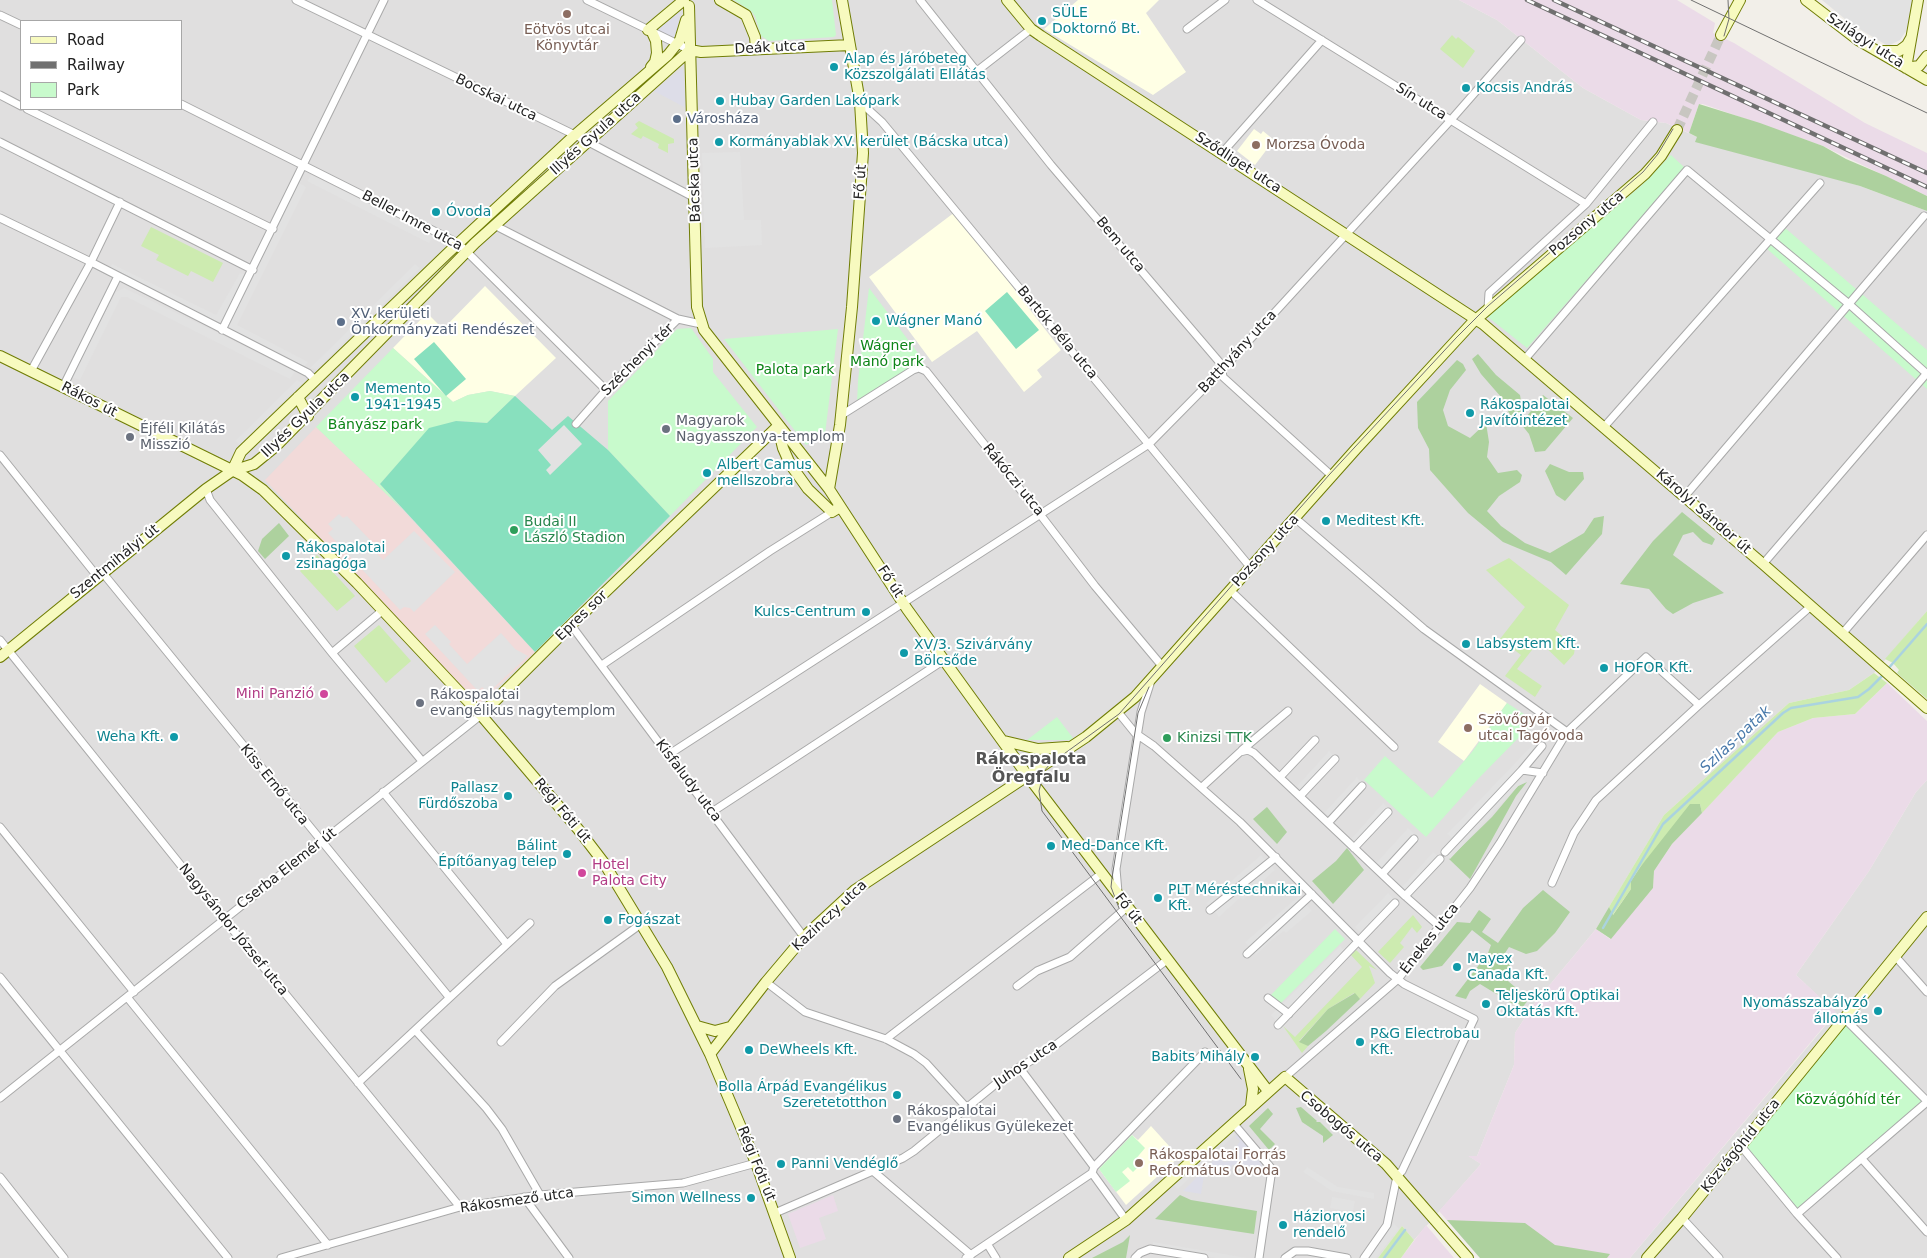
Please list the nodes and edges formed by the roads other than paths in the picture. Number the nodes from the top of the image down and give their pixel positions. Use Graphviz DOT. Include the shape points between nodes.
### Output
graph roads {
  1 [pos="296,0"];
  2 [pos="384,0"];
  3 [pos="587,0"];
  4 [pos="720,0"];
  5 [pos="842,0"];
  6 [pos="920,0"];
  7 [pos="1007,0"];
  8 [pos="1225,0"];
  9 [pos="1257,0"];
  10 [pos="1740,0"];
  11 [pos="1806,0"];
  12 [pos="1918,0"];
  13 [pos="688,2"];
  14 [pos="0,15"];
  15 [pos="20,25"];
  16 [pos="1914,27"];
  17 [pos="1031,29"];
  18 [pos="1187,29"];
  19 [pos="650,31"];
  20 [pos="367,35"];
  21 [pos="1721,35"];
  22 [pos="1322,40"];
  23 [pos="1521,40"];
  24 [pos="677,45"];
  25 [pos="850,45"];
  26 [pos="756,48"];
  27 [pos="690,50"];
  28 [pos="1878,51"];
  29 [pos="1927,56"];
  30 [pos="1906,68"];
  31 [pos="977,71"];
  32 [pos="646,73"];
  33 [pos="1927,80"];
  34 [pos="0,95"];
  35 [pos="860,102"];
  36 [pos="182,104"];
  37 [pos="20,105"];
  38 [pos="30,110"];
  39 [pos="1450,120"];
  40 [pos="1653,122"];
  41 [pos="1677,130"];
  42 [pos="575,135"];
  43 [pos="0,142"];
  44 [pos="586,143"];
  45 [pos="1222,153"];
  46 [pos="305,165"];
  47 [pos="1820,183"];
  48 [pos="695,198"];
  49 [pos="120,202"];
  50 [pos="1586,204"];
  51 [pos="1924,216"];
  52 [pos="0,218"];
  53 [pos="494,225"];
  54 [pos="273,229"];
  55 [pos="1346,234"];
  56 [pos="1768,240"];
  57 [pos="458,243"];
  58 [pos="467,251"];
  59 [pos="90,262"];
  60 [pos="253,270"];
  61 [pos="118,276"];
  62 [pos="1848,304"];
  63 [pos="1488,308"];
  64 [pos="678,319"];
  65 [pos="1476,320"];
  66 [pos="701,324"];
  67 [pos="222,330"];
  68 [pos="0,356"];
  69 [pos="1525,359"];
  70 [pos="1222,370"];
  71 [pos="31,371"];
  72 [pos="1927,373"];
  73 [pos="315,380"];
  74 [pos="63,387"];
  75 [pos="606,390"];
  76 [pos="298,398"];
  77 [pos="308,416"];
  78 [pos="840,416"];
  79 [pos="576,424"];
  80 [pos="778,426"];
  81 [pos="1604,427"];
  82 [pos="1149,444"];
  83 [pos="0,455"];
  84 [pos="232,471"];
  85 [pos="1332,476"];
  86 [pos="206,489"];
  87 [pos="829,489"];
  88 [pos="1685,496"];
  89 [pos="836,510"];
  90 [pos="1039,513"];
  91 [pos="1295,518"];
  92 [pos="1927,535"];
  93 [pos="1764,564"];
  94 [pos="1251,568"];
  95 [pos="100,574"];
  96 [pos="1231,591"];
  97 [pos="903,603"];
  98 [pos="1810,607"];
  99 [pos="383,610"];
  100 [pos="571,625"];
  101 [pos="1842,634"];
  102 [pos="0,640"];
  103 [pos="4,654"];
  104 [pos="332,654"];
  105 [pos="944,660"];
  106 [pos="602,666"];
  107 [pos="1162,666"];
  108 [pos="1153,677"];
  109 [pos="1699,705"];
  110 [pos="1927,708"];
  111 [pos="1288,711"];
  112 [pos="1118,712"];
  113 [pos="481,715"];
  114 [pos="1567,732"];
  115 [pos="1138,734"];
  116 [pos="1315,740"];
  117 [pos="1004,742"];
  118 [pos="1542,746"];
  119 [pos="1070,747"];
  120 [pos="1394,747"];
  121 [pos="1240,752"];
  122 [pos="668,755"];
  123 [pos="1335,759"];
  124 [pos="422,761"];
  125 [pos="1522,770"];
  126 [pos="1543,773"];
  127 [pos="1027,775"];
  128 [pos="1280,777"];
  129 [pos="1362,786"];
  130 [pos="1202,787"];
  131 [pos="383,792"];
  132 [pos="1300,796"];
  133 [pos="712,812"];
  134 [pos="1388,812"];
  135 [pos="1328,823"];
  136 [pos="0,827"];
  137 [pos="1414,839"];
  138 [pos="321,843"];
  139 [pos="1354,848"];
  140 [pos="1445,852"];
  141 [pos="1276,857"];
  142 [pos="1440,859"];
  143 [pos="1101,874"];
  144 [pos="1382,874"];
  145 [pos="1552,883"];
  146 [pos="1312,894"];
  147 [pos="1405,896"];
  148 [pos="1120,899"];
  149 [pos="1395,903"];
  150 [pos="1127,907"];
  151 [pos="1210,910"];
  152 [pos="224,919"];
  153 [pos="530,923"];
  154 [pos="1925,923"];
  155 [pos="641,924"];
  156 [pos="1440,926"];
  157 [pos="804,937"];
  158 [pos="506,943"];
  159 [pos="1359,943"];
  160 [pos="1247,954"];
  161 [pos="1895,956"];
  162 [pos="1168,960"];
  163 [pos="0,977"];
  164 [pos="1398,979"];
  165 [pos="766,982"];
  166 [pos="1017,986"];
  167 [pos="134,992"];
  168 [pos="1927,992"];
  169 [pos="127,997"];
  170 [pos="449,997"];
  171 [pos="1268,998"];
  172 [pos="1289,1014"];
  173 [pos="1844,1018"];
  174 [pos="1278,1025"];
  175 [pos="697,1026"];
  176 [pos="730,1027"];
  177 [pos="415,1030"];
  178 [pos="886,1039"];
  179 [pos="501,1042"];
  180 [pos="59,1050"];
  181 [pos="1205,1052"];
  182 [pos="710,1054"];
  183 [pos="1019,1067"];
  184 [pos="1249,1068"];
  185 [pos="1285,1077"];
  186 [pos="358,1083"];
  187 [pos="1268,1091"];
  188 [pos="0,1098"];
  189 [pos="1927,1102"];
  190 [pos="1251,1106"];
  191 [pos="967,1108"];
  192 [pos="1233,1123"];
  193 [pos="1741,1146"];
  194 [pos="1862,1158"];
  195 [pos="756,1163"];
  196 [pos="1093,1170"];
  197 [pos="873,1171"];
  198 [pos="1397,1176"];
  199 [pos="0,1177"];
  200 [pos="540,1195"];
  201 [pos="524,1197"];
  202 [pos="460,1208"];
  203 [pos="775,1214"];
  204 [pos="1797,1214"];
  205 [pos="1682,1218"];
  206 [pos="1126,1220"];
  207 [pos="1927,1232"];
  208 [pos="328,1245"];
  209 [pos="988,1245"];
  210 [pos="969,1256"];
  211 [pos="64,1258"];
  212 [pos="228,1258"];
  213 [pos="281,1258"];
  214 [pos="569,1258"];
  215 [pos="790,1258"];
  216 [pos="996,1258"];
  217 [pos="1069,1258"];
  218 [pos="1135,1258"];
  219 [pos="1204,1258"];
  220 [pos="1259,1258"];
  221 [pos="1286,1258"];
  222 [pos="1347,1258"];
  223 [pos="1364,1258"];
  224 [pos="1468,1258"];
  225 [pos="1647,1258"];
  226 [pos="1719,1258"];
  227 [pos="1837,1258"];
  1 -- 20 [label="street, Bocskai utca"];
  2 -- 20 [label="street"];
  3 -- 19 [label="street"];
  4 -- 26 [label="street" via="746,15"];
  5 -- 25 [label="street, Fő út"];
  6 -- 31 [label="street, Bem utca"];
  7 -- 17 [label="street, Sződliget utca"];
  8 -- 18 [label="street"];
  9 -- 22 [label="street, Sín utca"];
  10 -- 21 [label="street"];
  11 -- 28 [label="street, Szilágyi utca" via="1842,29"];
  12 -- 16 [label="street"];
  13 -- 19 [label="street"];
  13 -- 24 [label="street" via="683,34"];
  13 -- 27 [label="street, Bácska utca"];
  14 -- 15 [label="street"];
  16 -- 28 [label="street" via="1904,48 1895,52"];
  16 -- 30 [label="street"];
  17 -- 31 [label="street"];
  17 -- 45 [label="street, Sződliget utca"];
  19 -- 24 [label="street"];
  19 -- 32 [label="street" via="656,41 657,57"];
  20 -- 42 [label="street, Bocskai utca"];
  20 -- 46 [label="street"];
  22 -- 39 [label="street, Sín utca"];
  22 -- 45 [label="street"];
  23 -- 39 [label="street, Batthyány utca"];
  24 -- 27 [label="street"];
  24 -- 32 [label="street, Illyés Gyula utca"];
  25 -- 26 [label="street, Deák utca"];
  25 -- 35 [label="street, Fő út"];
  26 -- 27 [label="street, Deák utca"];
  27 -- 44 [label="street, Illyés Gyula utca"];
  27 -- 48 [label="street, Bácska utca"];
  28 -- 30 [label="street, Szilágyi utca"];
  29 -- 30 [label="street" via="1919,66"];
  30 -- 33 [label="street, Szilágyi utca"];
  31 -- 70 [label="street, Bem utca" via="1051,164 1221,364"];
  32 -- 42 [label="street, Illyés Gyula utca"];
  34 -- 37 [label="street"];
  35 -- 78 [label="street, Fő út" via="863,153"];
  35 -- 82 [label="street, Bartók Béla utca" via="882,122"];
  36 -- 46 [label="street, Beller Imre utca"];
  38 -- 54 [label="street"];
  39 -- 50 [label="street, Sín utca"];
  39 -- 55 [label="street, Batthyány utca"];
  40 -- 50 [label="street, Pozsony utca"];
  41 -- 63 [label="street, Pozsony utca" via="1645,174"];
  42 -- 44 [label="street, Bocskai utca"];
  42 -- 57 [label="street, Illyés Gyula utca"];
  43 -- 49 [label="street"];
  44 -- 48 [label="street, Bocskai utca"];
  44 -- 53 [label="street, Illyés Gyula utca"];
  45 -- 55 [label="street, Sződliget utca"];
  46 -- 54 [label="street"];
  46 -- 57 [label="street, Beller Imre utca"];
  47 -- 56 [label="street"];
  48 -- 66 [label="street, Bácska utca" via="697,307"];
  49 -- 59 [label="street"];
  49 -- 60 [label="street"];
  50 -- 63 [label="street, Pozsony utca" via="1489,294"];
  51 -- 62 [label="street"];
  52 -- 59 [label="street"];
  53 -- 58 [label="street, Illyés Gyula utca"];
  53 -- 64 [label="street"];
  54 -- 60 [label="street"];
  55 -- 65 [label="street, Sződliget utca"];
  55 -- 70 [label="street, Batthyány utca"];
  56 -- 62 [label="street"];
  56 -- 69 [label="street" via="1687,170"];
  56 -- 81 [label="street"];
  57 -- 58 [label="street, Beller Imre utca"];
  57 -- 73 [label="street, Illyés Gyula utca"];
  58 -- 75 [label="street, Beller Imre utca"];
  58 -- 77 [label="street, Illyés Gyula utca"];
  59 -- 61 [label="street"];
  59 -- 71 [label="street"];
  60 -- 67 [label="street"];
  61 -- 67 [label="street"];
  61 -- 74 [label="street"];
  62 -- 72 [label="street"];
  62 -- 88 [label="street"];
  63 -- 65 [label="street, Pozsony utca"];
  64 -- 66 [label="street, Széchenyi tér"];
  64 -- 75 [label="street, Széchenyi tér"];
  65 -- 69 [label="street, Károlyi Sándor út"];
  65 -- 85 [label="street, Pozsony utca"];
  66 -- 80 [label="street"];
  67 -- 73 [label="street" via="308,373"];
  68 -- 71 [label="street, Rákos út"];
  69 -- 81 [label="street, Károlyi Sándor út"];
  70 -- 82 [label="street, Batthyány utca"];
  70 -- 85 [label="street, Bem utca" via="1223,377"];
  71 -- 74 [label="street, Rákos út"];
  72 -- 93 [label="street"];
  73 -- 76 [label="street, Illyés Gyula utca"];
  74 -- 84 [label="street, Rákos út"];
  75 -- 79 [label="street, Széchenyi tér"];
  76 -- 77 [label="street"];
  76 -- 84 [label="street, Illyés Gyula utca" via="241,452"];
  77 -- 84 [label="street, Illyés Gyula utca" via="254,464"];
  78 -- 87 [label="street, Fő út"];
  78 -- 90 [label="street, Rákóczi utca" via="914,370 926,371"];
  80 -- 87 [label="street"];
  80 -- 89 [label="street" via="790,464 808,489"];
  80 -- 100 [label="street, Epres sor"];
  81 -- 88 [label="street, Károlyi Sándor út"];
  82 -- 90 [label="street, Batthyány utca"];
  82 -- 94 [label="street, Bartók Béla utca"];
  83 -- 95 [label="street, Kiss Ernő utca"];
  84 -- 86 [label="street, Szentmihályi út"];
  84 -- 99 [label="street, Régi Fóti út" via="250,480 281,505"];
  85 -- 91 [label="street, Pozsony utca"];
  86 -- 95 [label="street, Szentmihályi út"];
  86 -- 104 [label="street" via="210,500"];
  87 -- 89 [label="street, Fő út"];
  88 -- 93 [label="street, Károlyi Sándor út"];
  89 -- 97 [label="street, Fő út"];
  89 -- 106 [label="street"];
  90 -- 97 [label="street, Batthyány utca"];
  90 -- 107 [label="street, Rákóczi utca"];
  91 -- 94 [label="street, Pozsony utca"];
  91 -- 114 [label="street" via="1424,629"];
  92 -- 101 [label="street"];
  93 -- 98 [label="street, Károlyi Sándor út"];
  94 -- 96 [label="street, Pozsony utca"];
  95 -- 103 [label="street, Szentmihályi út"];
  95 -- 138 [label="street, Kiss Ernő utca"];
  96 -- 107 [label="street, Pozsony utca"];
  96 -- 120 [label="street"];
  97 -- 105 [label="street, Fő út"];
  97 -- 122 [label="street, Batthyány utca"];
  98 -- 101 [label="street, Károlyi Sándor út"];
  98 -- 109 [label="street"];
  99 -- 104 [label="street"];
  99 -- 113 [label="street, Régi Fóti út"];
  100 -- 106 [label="street, Kisfaludy utca"];
  100 -- 113 [label="street, Epres sor"];
  101 -- 110 [label="street, Károlyi Sándor út"];
  102 -- 103 [label="street, Nagysándor József utca"];
  103 -- 152 [label="street, Nagysándor József utca"];
  104 -- 124 [label="street"];
  105 -- 117 [label="street, Fő út"];
  105 -- 133 [label="street"];
  106 -- 122 [label="street, Kisfaludy utca"];
  107 -- 108 [label="street, Pozsony utca"];
  108 -- 112 [label="street, Pozsony utca"];
  108 -- 115 [label="street" via="1141,712"];
  109 -- 114 [label="street, Énekes utca" via="1646,657"];
  109 -- 145 [label="street" via="1596,800 1574,834"];
  111 -- 121 [label="street"];
  112 -- 115 [label="street"];
  112 -- 119 [label="street, Pozsony utca"];
  113 -- 124 [label="street, Cserba Elemér út"];
  113 -- 155 [label="street, Régi Fóti út" via="578,829 604,863"];
  114 -- 126 [label="street, Énekes utca"];
  115 -- 130 [label="street"];
  115 -- 148 [label="street" via="1115,873"];
  116 -- 128 [label="street"];
  117 -- 119 [label="street" via="1038,749"];
  117 -- 127 [label="street, Fő út"];
  118 -- 125 [label="street"];
  119 -- 127 [label="street, Pozsony utca"];
  121 -- 128 [label="street" via="1248,750 1254,753"];
  121 -- 130 [label="street"];
  122 -- 133 [label="street, Kisfaludy utca"];
  123 -- 132 [label="street"];
  124 -- 131 [label="street, Cserba Elemér út"];
  125 -- 126 [label="street"];
  125 -- 140 [label="street"];
  126 -- 156 [label="street, Énekes utca" via="1475,881"];
  127 -- 143 [label="street, Fő út"];
  127 -- 157 [label="street, Kazinczy utca" via="855,890"];
  128 -- 132 [label="street"];
  129 -- 135 [label="street"];
  130 -- 141 [label="street"];
  131 -- 138 [label="street, Cserba Elemér út"];
  131 -- 158 [label="street"];
  132 -- 135 [label="street"];
  133 -- 157 [label="street, Kisfaludy utca"];
  134 -- 139 [label="street"];
  135 -- 139 [label="street"];
  136 -- 167 [label="street"];
  137 -- 144 [label="street"];
  138 -- 152 [label="street, Cserba Elemér út"];
  138 -- 170 [label="street, Kiss Ernő utca"];
  139 -- 144 [label="street"];
  141 -- 146 [label="street"];
  141 -- 151 [label="street"];
  142 -- 147 [label="street"];
  143 -- 148 [label="street, Fő út"];
  143 -- 178 [label="street"];
  144 -- 147 [label="street"];
  146 -- 159 [label="street"];
  146 -- 160 [label="street"];
  147 -- 156 [label="street"];
  148 -- 150 [label="street, Fő út"];
  149 -- 159 [label="street"];
  150 -- 162 [label="street, Fő út"];
  150 -- 166 [label="street" via="1070,957 1037,971"];
  152 -- 167 [label="street, Cserba Elemér út"];
  152 -- 186 [label="street, Nagysándor József utca"];
  153 -- 158 [label="street"];
  154 -- 161 [label="street, Közvágóhíd utca"];
  155 -- 175 [label="street, Régi Fóti út"];
  155 -- 179 [label="street" via="576,968"];
  156 -- 164 [label="street, Énekes utca"];
  157 -- 165 [label="street, Kazinczy utca"];
  158 -- 170 [label="street"];
  159 -- 164 [label="street"];
  159 -- 172 [label="street"];
  161 -- 168 [label="street"];
  161 -- 173 [label="street, Közvágóhíd utca"];
  162 -- 183 [label="street, Juhos utca" via="1053,1046"];
  162 -- 184 [label="street, Fő út"];
  163 -- 180 [label="street"];
  164 -- 185 [label="street, Énekes utca"];
  164 -- 198 [label="street" via="1474,1019"];
  165 -- 176 [label="street, Kazinczy utca"];
  165 -- 178 [label="street" via="805,1012"];
  167 -- 169 [label="street, Cserba Elemér út"];
  169 -- 180 [label="street, Cserba Elemér út"];
  169 -- 208 [label="street"];
  170 -- 177 [label="street"];
  171 -- 172 [label="street"];
  172 -- 174 [label="street"];
  173 -- 189 [label="street"];
  173 -- 193 [label="street, Közvágóhíd utca"];
  175 -- 176 [label="street" via="716,1031"];
  175 -- 182 [label="street, Régi Fóti út"];
  176 -- 182 [label="street, Kazinczy utca"];
  177 -- 186 [label="street"];
  177 -- 200 [label="street" via="502,1128"];
  178 -- 191 [label="street" via="926,1063"];
  180 -- 188 [label="street, Cserba Elemér út"];
  180 -- 212 [label="street"];
  181 -- 196 [label="street"];
  182 -- 195 [label="street, Régi Fóti út"];
  183 -- 191 [label="street, Juhos utca"];
  183 -- 196 [label="street"];
  184 -- 187 [label="street, Fő út"];
  184 -- 190 [label="street, Fő út" via="1253,1089"];
  185 -- 187 [label="street"];
  185 -- 198 [label="street, Csobogós utca"];
  186 -- 202 [label="street, Nagysándor József utca"];
  187 -- 190 [label="street"];
  189 -- 194 [label="street"];
  190 -- 192 [label="street"];
  191 -- 197 [label="street, Juhos utca" via="914,1151"];
  192 -- 206 [label="street"];
  192 -- 220 [label="street" via="1272,1169"];
  193 -- 204 [label="street"];
  193 -- 205 [label="street, Közvágóhíd utca"];
  194 -- 204 [label="street"];
  194 -- 207 [label="street"];
  195 -- 200 [label="street, Rákosmező utca" via="668,1185"];
  195 -- 203 [label="street, Régi Fóti út"];
  196 -- 206 [label="street"];
  196 -- 209 [label="street"];
  197 -- 203 [label="street, Juhos utca"];
  197 -- 210 [label="street"];
  198 -- 223 [label="street" via="1387,1225"];
  198 -- 224 [label="street, Csobogós utca"];
  199 -- 211 [label="street"];
  200 -- 201 [label="street, Rákosmező utca"];
  201 -- 202 [label="street, Rákosmező utca"];
  201 -- 214 [label="street"];
  202 -- 208 [label="street, Rákosmező utca"];
  203 -- 215 [label="street, Régi Fóti út"];
  204 -- 227 [label="street"];
  205 -- 225 [label="street, Közvágóhíd utca"];
  205 -- 226 [label="street"];
  206 -- 217 [label="street"];
  208 -- 213 [label="street, Rákosmező utca"];
  209 -- 210 [label="street"];
  209 -- 216 [label="street"];
  218 -- 219 [label="street" via="1150,1250"];
  221 -- 222 [label="street" via="1295,1251 1308,1251"];
}
